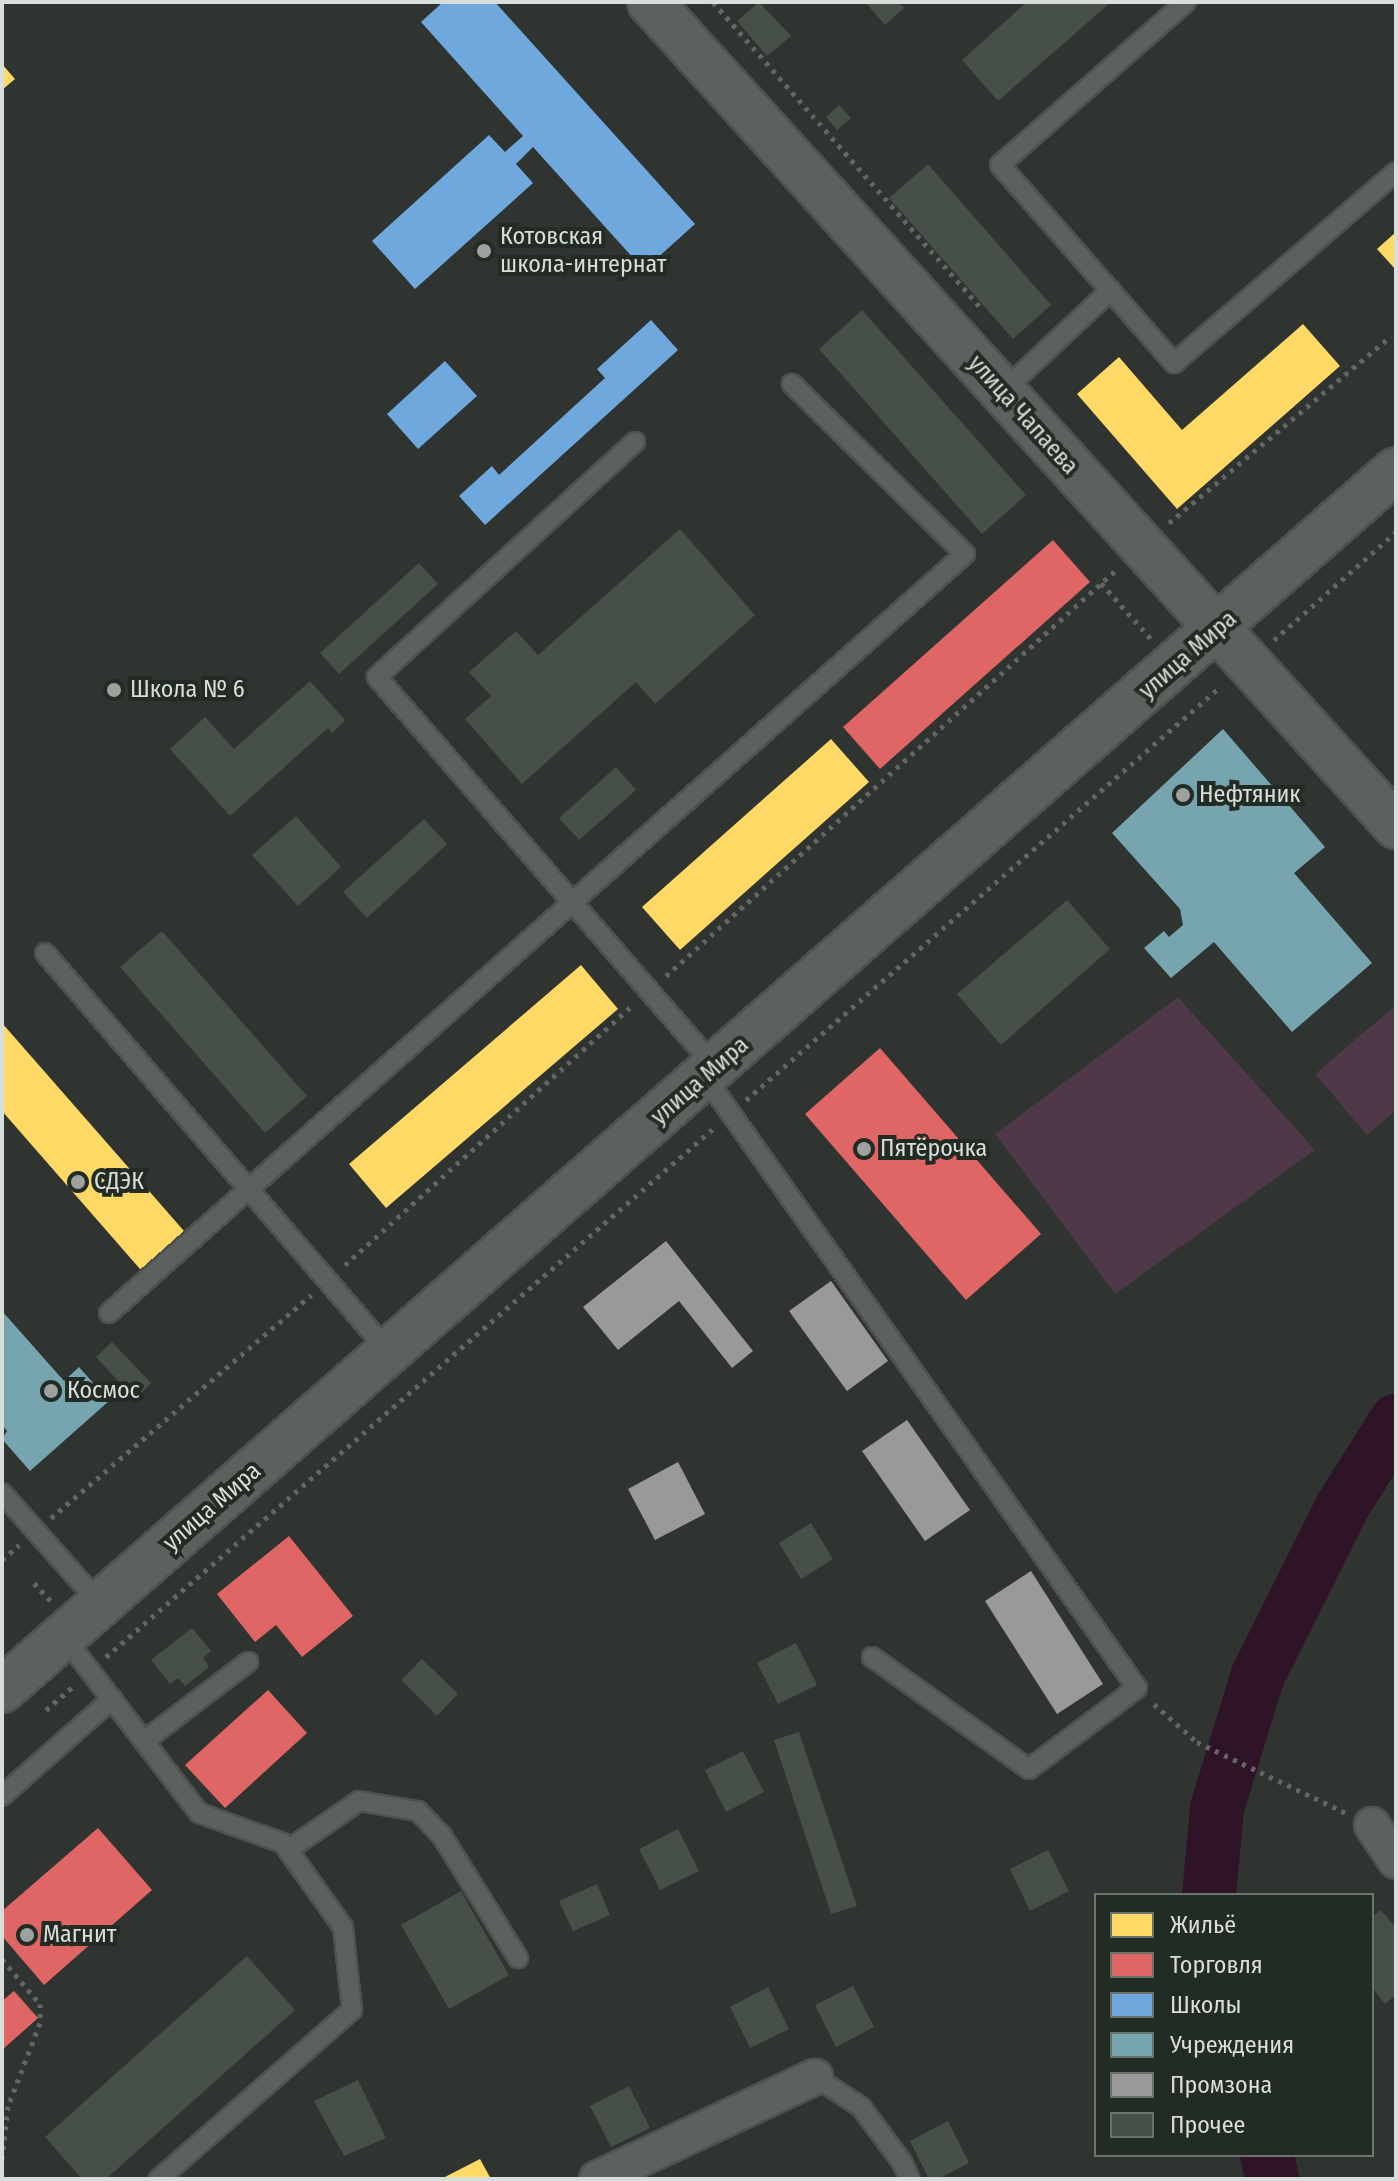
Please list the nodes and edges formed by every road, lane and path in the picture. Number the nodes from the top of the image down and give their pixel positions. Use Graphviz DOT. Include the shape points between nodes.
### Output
graph roads {
  1 [pos="650,2"];
  2 [pos="1186,2"];
  3 [pos="1396,172"];
  4 [pos="1111,290"];
  5 [pos="1391,336"];
  6 [pos="792,384"];
  7 [pos="1002,392"];
  8 [pos="635,442"];
  9 [pos="1396,470"];
  10 [pos="1141,547"];
  11 [pos="1217,630"];
  12 [pos="1396,826"];
  13 [pos="572,902"];
  14 [pos="45,953"];
  15 [pos="649,991"];
  16 [pos="710,1073"];
  17 [pos="249,1189"];
  18 [pos="327,1281"];
  19 [pos="109,1313"];
  20 [pos="389,1352"];
  21 [pos="2,1493"];
  22 [pos="36,1531"];
  23 [pos="2,1560"];
  24 [pos="101,1605"];
  25 [pos="64,1637"];
  26 [pos="872,1657"];
  27 [pos="248,1662"];
  28 [pos="1137,1688"];
  29 [pos="2,1690"];
  30 [pos="112,1699"];
  31 [pos="144,1741"];
  32 [pos="2,1796"];
  33 [pos="1372,1825"];
  34 [pos="288,1850"];
  35 [pos="1396,1861"];
  36 [pos="518,1958"];
  37 [pos="2,1959"];
  38 [pos="815,2077"];
  39 [pos="2,2159"];
  40 [pos="159,2179"];
  41 [pos="597,2179"];
  42 [pos="910,2179"];
  1 -- 7 [label="street, улица Чапаева"];
  2 -- 4 [label="lane" via="1000,165"];
  3 -- 4 [label="lane" via="1174,363"];
  4 -- 7 [label="lane"];
  5 -- 10 [label="path"];
  6 -- 13 [label="lane" via="965,554"];
  7 -- 10 [label="street, улица Чапаева"];
  8 -- 13 [label="lane" via="377,677"];
  9 -- 11 [label="street, улица Мира"];
  10 -- 11 [label="street, улица Чапаева"];
  10 -- 15 [label="path"];
  11 -- 12 [label="street, улица Чапаева"];
  11 -- 16 [label="street, улица Мира"];
  13 -- 15 [label="lane"];
  13 -- 17 [label="lane"];
  14 -- 17 [label="lane"];
  15 -- 16 [label="lane"];
  15 -- 18 [label="path"];
  16 -- 20 [label="street, улица Мира"];
  16 -- 28 [label="lane"];
  17 -- 18 [label="lane"];
  17 -- 19 [label="lane"];
  18 -- 20 [label="lane"];
  18 -- 22 [label="path"];
  20 -- 24 [label="street, улица Мира"];
  21 -- 22 [label="lane"];
  22 -- 23 [label="path"];
  22 -- 24 [label="lane"];
  24 -- 25 [label="street, улица Мира"];
  25 -- 29 [label="street, улица Мира"];
  25 -- 30 [label="lane"];
  26 -- 28 [label="lane" via="1029,1769"];
  27 -- 31 [label="lane"];
  28 -- 33 [label="path" via="1197,1742"];
  30 -- 31 [label="lane"];
  30 -- 32 [label="lane"];
  31 -- 34 [label="lane" via="199,1813 283,1843"];
  33 -- 35 [label="street"];
  34 -- 36 [label="lane" via="359,1801 418,1811 442,1836"];
  34 -- 40 [label="lane" via="343,1927 352,2010"];
  37 -- 39 [label="path" via="40,2004 40,2023 8,2106"];
  38 -- 41 [label="street"];
  38 -- 42 [label="lane" via="861,2107"];
}
